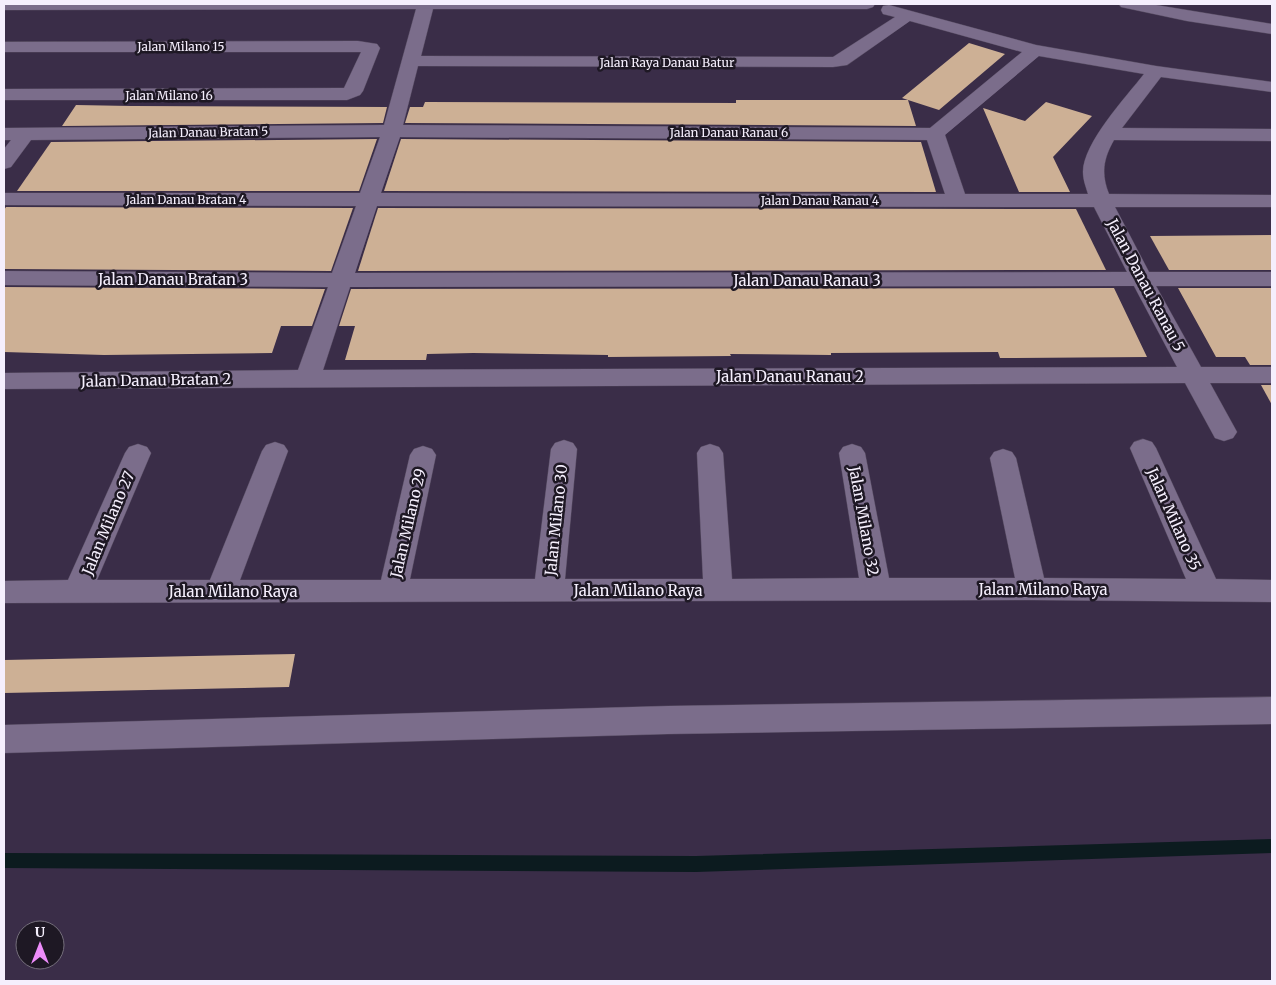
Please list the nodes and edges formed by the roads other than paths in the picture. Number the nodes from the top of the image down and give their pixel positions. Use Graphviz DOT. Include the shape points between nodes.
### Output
graph roads {
  1 [pos="426,4"];
  2 [pos="866,4"];
  3 [pos="1127,4"];
  4 [pos="4,5"];
  5 [pos="1255,8"];
  6 [pos="908,15"];
  7 [pos="1265,28"];
  8 [pos="4,47"];
  9 [pos="1035,50"];
  10 [pos="411,61"];
  11 [pos="1156,71"];
  12 [pos="1272,87"];
  13 [pos="4,95"];
  14 [pos="334,95"];
  15 [pos="392,130"];
  16 [pos="4,134"];
  17 [pos="25,134"];
  18 [pos="936,134"];
  19 [pos="1108,134"];
  20 [pos="1272,135"];
  21 [pos="4,163"];
  22 [pos="4,199"];
  23 [pos="368,200"];
  24 [pos="957,200"];
  25 [pos="1101,200"];
  26 [pos="1272,201"];
  27 [pos="4,278"];
  28 [pos="1272,279"];
  29 [pos="342,280"];
  30 [pos="1141,280"];
  31 [pos="1193,374"];
  32 [pos="1272,375"];
  33 [pos="308,378"];
  34 [pos="4,381"];
  35 [pos="1224,432"];
  36 [pos="1143,448"];
  37 [pos="564,449"];
  38 [pos="275,451"];
  39 [pos="138,452"];
  40 [pos="710,452"];
  41 [pos="852,452"];
  42 [pos="423,455"];
  43 [pos="1003,458"];
  44 [pos="1032,588"];
  45 [pos="876,589"];
  46 [pos="392,590"];
  47 [pos="548,590"];
  48 [pos="718,590"];
  49 [pos="221,591"];
  50 [pos="1206,591"];
  51 [pos="1272,591"];
  52 [pos="4,592"];
  53 [pos="77,592"];
  54 [pos="1272,710"];
  55 [pos="4,739"];
  1 -- 2 [label="street"];
  1 -- 4 [label="street"];
  1 -- 10 [label="street"];
  2 -- 6 [label="street"];
  3 -- 7 [label="street"];
  5 -- 7 [label="street"];
  6 -- 9 [label="street"];
  6 -- 10 [label="street, Jalan Raya Danau Batur" via="839,62"];
  8 -- 14 [label="street, Jalan Milano 15" via="371,48 354,91"];
  9 -- 11 [label="street"];
  9 -- 18 [label="street"];
  10 -- 15 [label="street"];
  11 -- 12 [label="street"];
  11 -- 19 [label="street, Jalan Danau Ranau 5"];
  13 -- 14 [label="street, Jalan Milano 16"];
  15 -- 17 [label="street, Jalan Danau Bratan 5"];
  15 -- 18 [label="street, Jalan Danau Ranau 6"];
  15 -- 23 [label="street"];
  16 -- 17 [label="street, Jalan Danau Bratan 5"];
  17 -- 21 [label="street"];
  18 -- 24 [label="street"];
  19 -- 20 [label="street"];
  19 -- 25 [label="street, Jalan Danau Ranau 5" via="1096,155 1093,171"];
  22 -- 23 [label="street, Jalan Danau Bratan 4"];
  23 -- 24 [label="street, Jalan Danau Ranau 4"];
  23 -- 29 [label="street"];
  24 -- 25 [label="street, Jalan Danau Ranau 4"];
  25 -- 26 [label="street, Jalan Danau Ranau 4"];
  25 -- 30 [label="street, Jalan Danau Ranau 5"];
  27 -- 29 [label="street, Jalan Danau Bratan 3"];
  28 -- 30 [label="street, Jalan Danau Ranau 3"];
  29 -- 30 [label="street, Jalan Danau Ranau 3"];
  29 -- 33 [label="street"];
  30 -- 31 [label="street, Jalan Danau Ranau 5"];
  31 -- 32 [label="street, Jalan Danau Ranau 2"];
  31 -- 33 [label="street, Jalan Danau Ranau 2"];
  31 -- 35 [label="street, Jalan Danau Ranau 5"];
  33 -- 34 [label="street, Jalan Danau Bratan 2"];
  36 -- 50 [label="street, Jalan Milano 35"];
  37 -- 47 [label="street, Jalan Milano 30"];
  38 -- 49 [label="street"];
  39 -- 53 [label="street, Jalan Milano 27"];
  40 -- 48 [label="street"];
  41 -- 45 [label="street, Jalan Milano 32"];
  42 -- 46 [label="street, Jalan Milano 29"];
  43 -- 44 [label="street"];
  44 -- 45 [label="street, Jalan Milano Raya"];
  44 -- 50 [label="street, Jalan Milano Raya"];
  45 -- 48 [label="street, Jalan Milano Raya"];
  46 -- 47 [label="street, Jalan Milano Raya"];
  46 -- 49 [label="street, Jalan Milano Raya"];
  47 -- 48 [label="street, Jalan Milano Raya"];
  49 -- 53 [label="street, Jalan Milano Raya"];
  50 -- 51 [label="street, Jalan Milano Raya"];
  52 -- 53 [label="street, Jalan Milano Raya"];
  54 -- 55 [label="street" via="668,720"];
}
